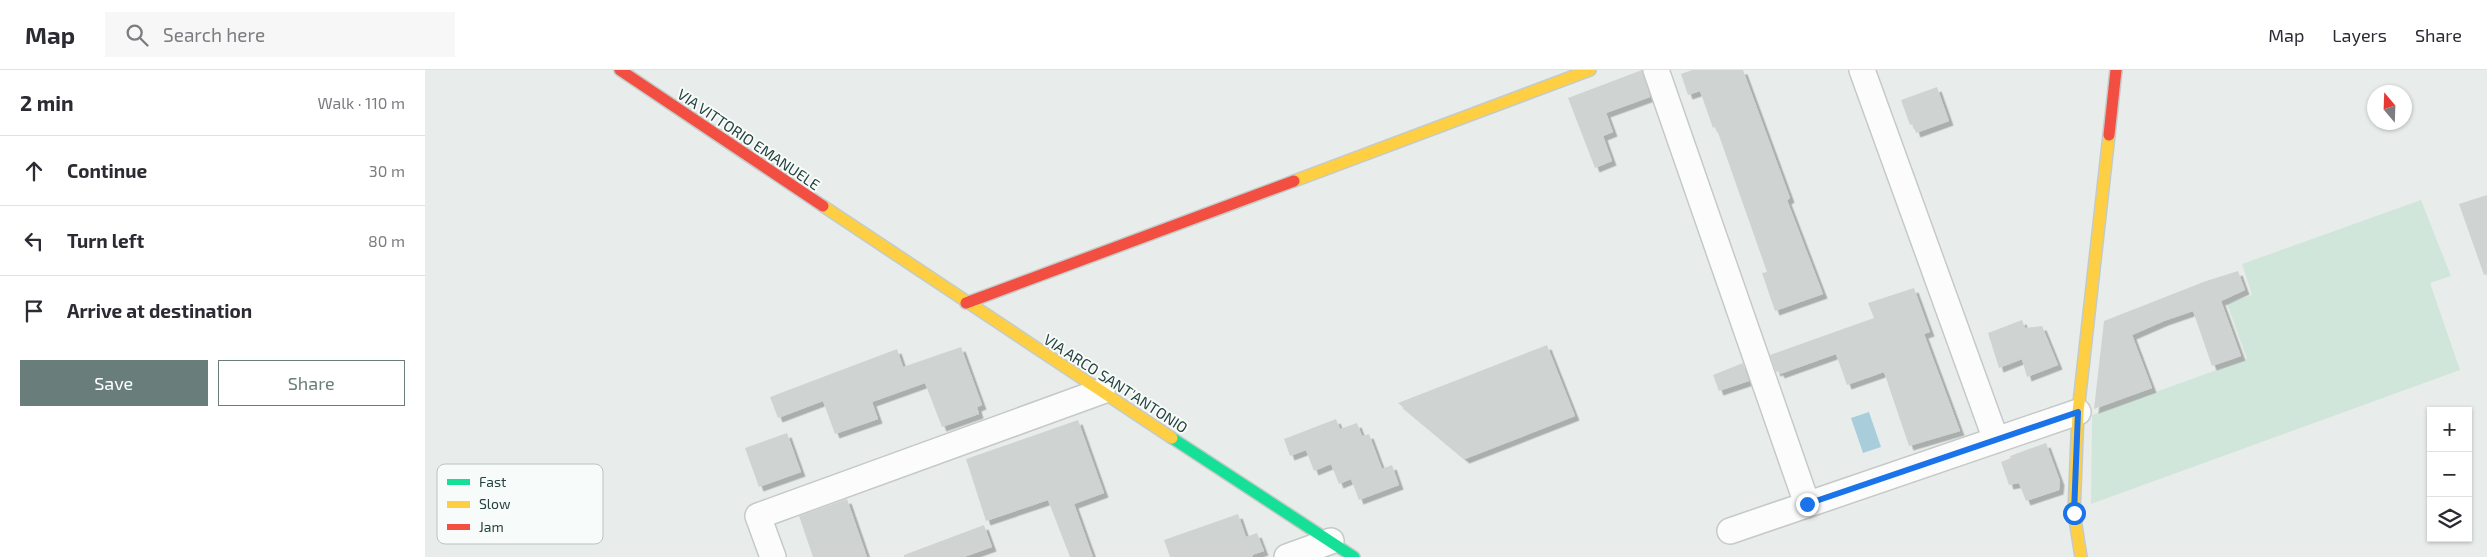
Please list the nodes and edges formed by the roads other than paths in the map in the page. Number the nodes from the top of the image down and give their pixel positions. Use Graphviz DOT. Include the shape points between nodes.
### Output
graph roads {
  1 [pos="619,70"];
  2 [pos="1590,70"];
  3 [pos="1656,70"];
  4 [pos="1862,70"];
  5 [pos="2116,70"];
  6 [pos="863,234"];
  7 [pos="966,303"];
  8 [pos="1102,391"];
  9 [pos="2078,412"];
  10 [pos="1996,440"];
  11 [pos="1807,504"];
  12 [pos="1731,531"];
  13 [pos="1331,542"];
  14 [pos="773,557"];
  15 [pos="1287,557"];
  16 [pos="1354,557"];
  17 [pos="2081,557"];
  1 -- 6 [label="street, VIA VITTORIO EMANUELE"];
  2 -- 7 [label="street"];
  3 -- 11 [label="street"];
  4 -- 10 [label="street"];
  5 -- 9 [label="street"];
  6 -- 7 [label="street, VIA ARCO SANT'ANTONIO"];
  7 -- 8 [label="street, VIA ARCO SANT'ANTONIO"];
  8 -- 13 [label="street, VIA ARCO SANT'ANTONIO"];
  8 -- 14 [label="street" via="758,516"];
  9 -- 10 [label="street"];
  9 -- 17 [label="street" via="2074,513"];
  10 -- 11 [label="street"];
  11 -- 12 [label="street"];
  13 -- 15 [label="street"];
  13 -- 16 [label="street, VIA ARCO SANT'ANTONIO"];
}
